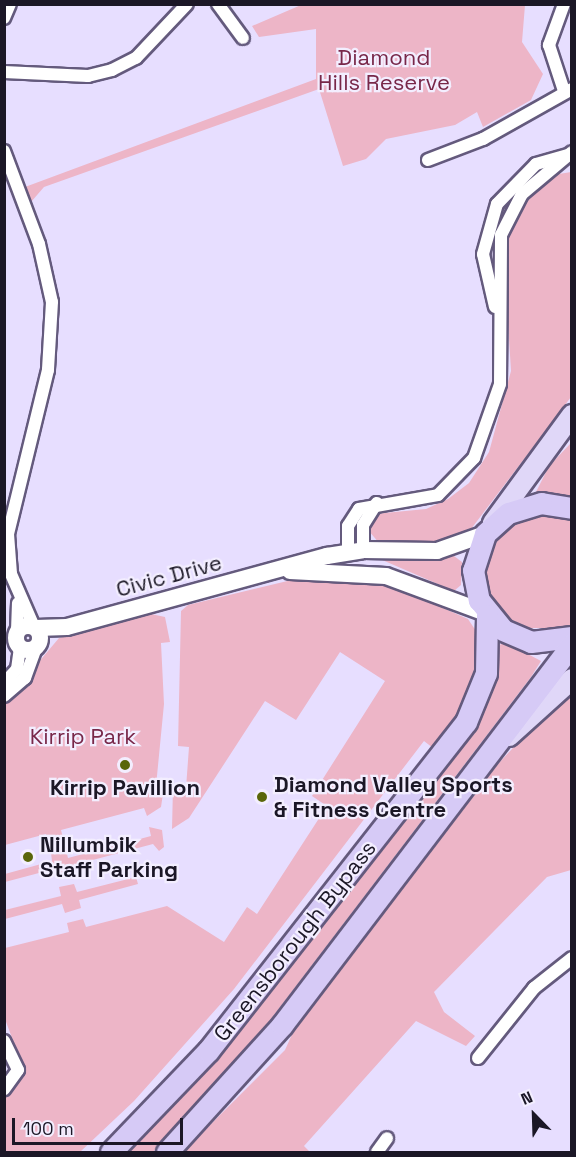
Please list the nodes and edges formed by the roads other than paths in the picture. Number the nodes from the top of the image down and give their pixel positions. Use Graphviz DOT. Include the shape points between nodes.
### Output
graph roads {
  1 [pos="10,4"];
  2 [pos="187,4"];
  3 [pos="218,4"];
  4 [pos="563,5"];
  5 [pos="4,18"];
  6 [pos="243,38"];
  7 [pos="4,72"];
  8 [pos="568,90"];
  9 [pos="4,151"];
  10 [pos="569,153"];
  11 [pos="428,160"];
  12 [pos="572,415"];
  13 [pos="572,508"];
  14 [pos="488,531"];
  15 [pos="356,550"];
  16 [pos="283,570"];
  17 [pos="357,571"];
  18 [pos="18,599"];
  19 [pos="487,614"];
  20 [pos="35,627"];
  21 [pos="67,627"];
  22 [pos="572,637"];
  23 [pos="20,642"];
  24 [pos="572,644"];
  25 [pos="572,680"];
  26 [pos="4,683"];
  27 [pos="4,696"];
  28 [pos="477,762"];
  29 [pos="570,963"];
  30 [pos="4,1041"];
  31 [pos="478,1058"];
  32 [pos="4,1089"];
  33 [pos="387,1138"];
  34 [pos="111,1152"];
  35 [pos="167,1152"];
  36 [pos="377,1152"];
  1 -- 5 [label="street"];
  2 -- 7 [label="street" via="136,58 112,70 73,76"];
  3 -- 6 [label="street"];
  4 -- 8 [label="street" via="549,45"];
  8 -- 11 [label="street" via="483,139"];
  9 -- 18 [label="street" via="46,265 53,321 48,370 9,525 9,564"];
  10 -- 15 [label="street" via="522,194 506,219 496,260 500,321 498,398 467,469 429,498 378,503 363,525"];
  12 -- 14 [label="main road"];
  13 -- 14 [label="highway" via="530,504"];
  14 -- 15 [label="street, Civic Drive" via="437,551"];
  14 -- 19 [label="highway, Greensborough Bypass" via="473,570"];
  15 -- 16 [label="street, Civic Drive"];
  15 -- 17 [label="street"];
  16 -- 17 [label="street, Civic Drive"];
  16 -- 21 [label="street, Civic Drive"];
  17 -- 19 [label="street, Civic Drive" via="409,582"];
  18 -- 20 [label="street"];
  18 -- 23 [label="street"];
  19 -- 22 [label="highway" via="503,630 531,642"];
  19 -- 34 [label="highway, Greensborough Bypass" via="486,673 461,729 208,1051"];
  20 -- 21 [label="street, Civic Drive"];
  20 -- 23 [label="street" via="41,637"];
  21 -- 23 [label="street, Civic Drive"];
  23 -- 26 [label="street" via="17,669"];
  23 -- 27 [label="street" via="25,678"];
  24 -- 28 [label="highway, Greensborough Bypass"];
  25 -- 28 [label="main road"];
  28 -- 35 [label="highway, Greensborough Bypass" via="282,1025"];
  29 -- 31 [label="street" via="534,988"];
  30 -- 32 [label="street" via="18,1070"];
  33 -- 36 [label="street"];
}
